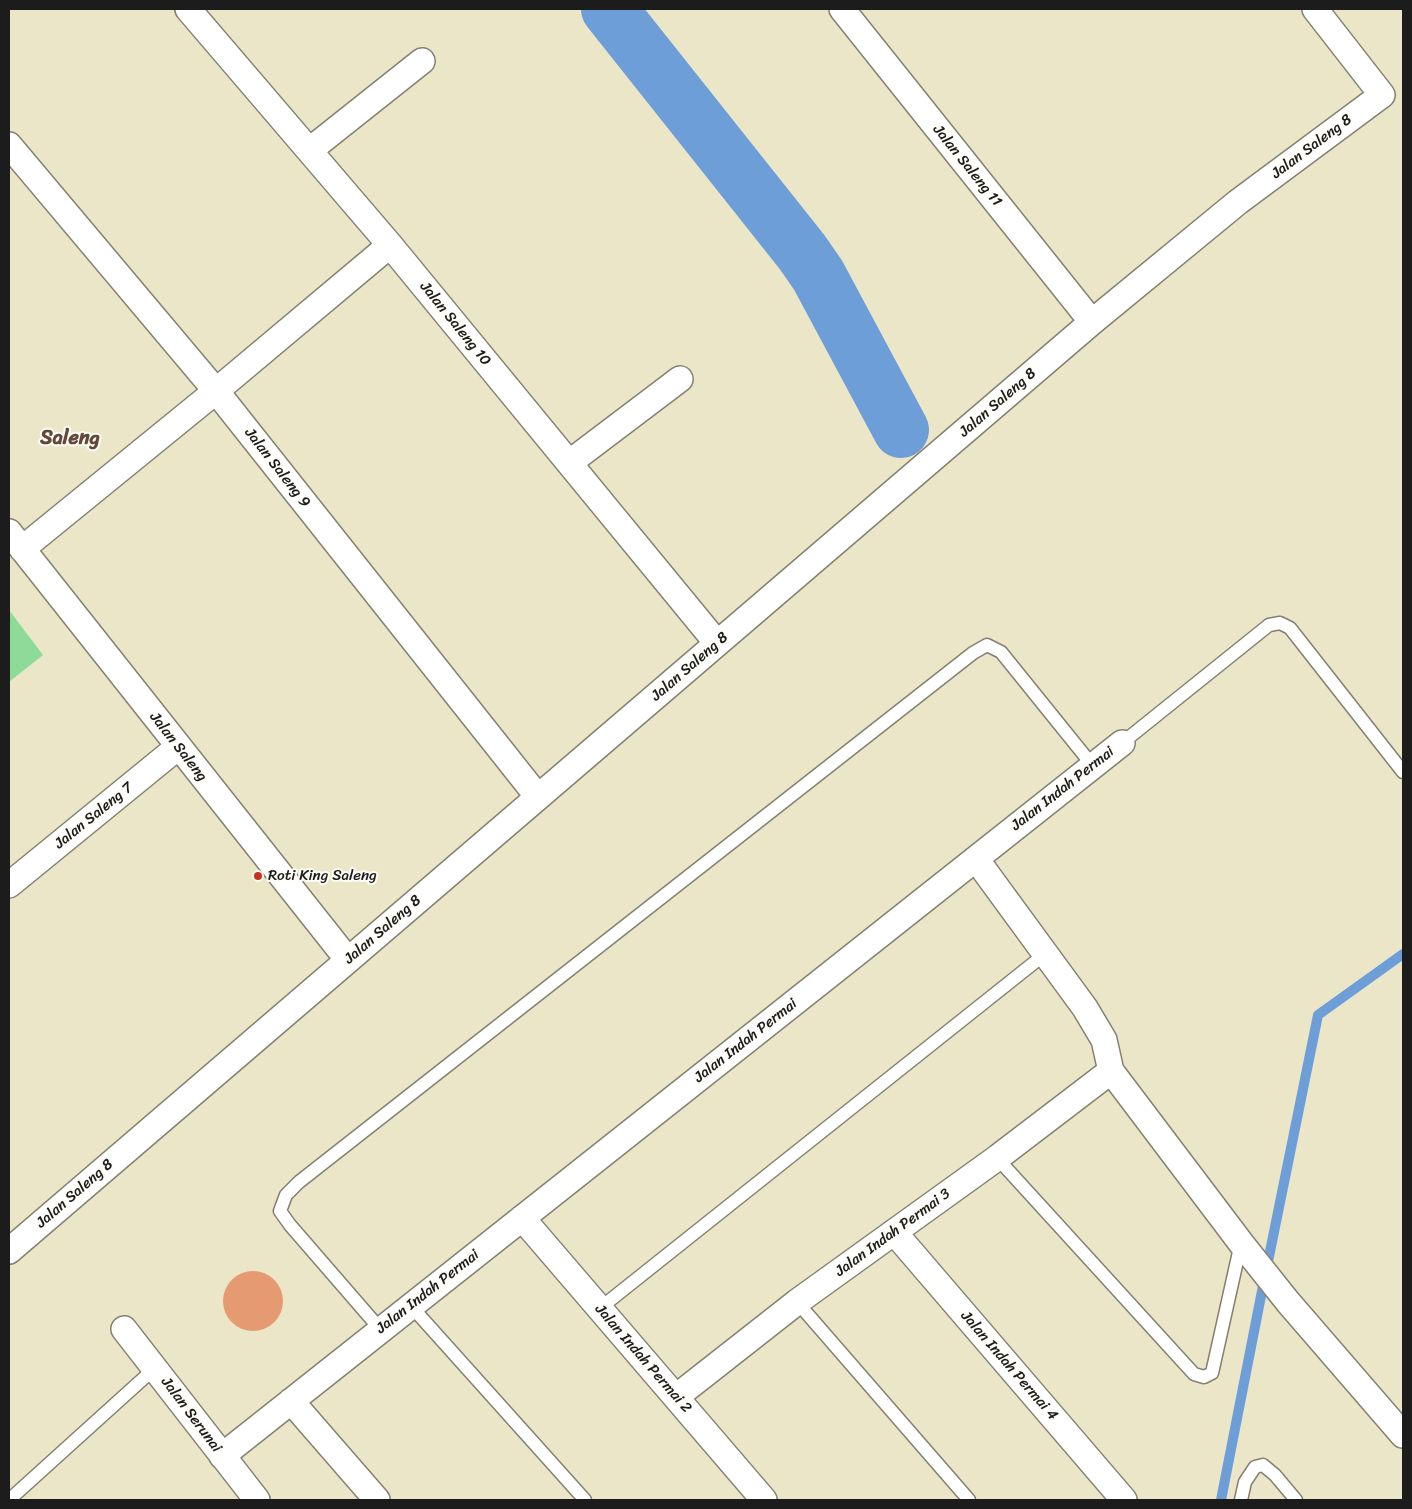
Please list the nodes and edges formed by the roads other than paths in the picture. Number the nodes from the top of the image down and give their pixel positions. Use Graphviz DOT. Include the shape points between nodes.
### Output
graph roads {
  1 [pos="188,9"];
  2 [pos="842,9"];
  3 [pos="1315,9"];
  4 [pos="422,61"];
  5 [pos="9,145"];
  6 [pos="310,150"];
  7 [pos="390,245"];
  8 [pos="1092,322"];
  9 [pos="680,378"];
  10 [pos="216,391"];
  11 [pos="569,463"];
  12 [pos="15,541"];
  13 [pos="718,643"];
  14 [pos="1122,743"];
  15 [pos="178,747"];
  16 [pos="1093,766"];
  17 [pos="1403,772"];
  18 [pos="538,798"];
  19 [pos="976,859"];
  20 [pos="9,885"];
  21 [pos="1045,954"];
  22 [pos="348,960"];
  23 [pos="1111,1071"];
  24 [pos="997,1158"];
  25 [pos="522,1218"];
  26 [pos="894,1232"];
  27 [pos="1241,1243"];
  28 [pos="9,1251"];
  29 [pos="797,1302"];
  30 [pos="411,1306"];
  31 [pos="599,1309"];
  32 [pos="124,1329"];
  33 [pos="381,1330"];
  34 [pos="155,1368"];
  35 [pos="676,1397"];
  36 [pos="291,1401"];
  37 [pos="1403,1435"];
  38 [pos="222,1456"];
  39 [pos="251,1498"];
  40 [pos="9,1500"];
  41 [pos="377,1500"];
  42 [pos="585,1500"];
  43 [pos="764,1500"];
  44 [pos="969,1500"];
  45 [pos="1124,1500"];
  46 [pos="1241,1500"];
  47 [pos="1296,1500"];
  1 -- 6 [label="street, Jalan Saleng 10"];
  2 -- 8 [label="street, Jalan Saleng 11"];
  3 -- 8 [label="street, Jalan Saleng 8" via="1382,95 1238,202"];
  4 -- 6 [label="street"];
  5 -- 10 [label="street, Jalan Saleng 9"];
  6 -- 7 [label="street, Jalan Saleng 10"];
  7 -- 10 [label="street"];
  7 -- 11 [label="street, Jalan Saleng 10"];
  8 -- 13 [label="street, Jalan Saleng 8"];
  9 -- 11 [label="street"];
  10 -- 12 [label="street"];
  10 -- 18 [label="street, Jalan Saleng 9"];
  11 -- 13 [label="street, Jalan Saleng 10"];
  12 -- 15 [label="street, Jalan Saleng"];
  13 -- 18 [label="street, Jalan Saleng 8"];
  14 -- 16 [label="street, Jalan Indah Permai"];
  14 -- 17 [label="lane, Jalan Indah Permai" via="1269,625 1280,623 1290,628"];
  15 -- 20 [label="street, Jalan Saleng 7"];
  15 -- 22 [label="street, Jalan Saleng"];
  16 -- 19 [label="street, Jalan Indah Permai"];
  16 -- 33 [label="lane" via="1001,652 987,646 973,653 299,1182 286,1195 280,1210"];
  18 -- 22 [label="street, Jalan Saleng 8"];
  19 -- 21 [label="street"];
  19 -- 25 [label="street, Jalan Indah Permai"];
  21 -- 23 [label="street" via="1104,1040"];
  21 -- 31 [label="lane"];
  22 -- 28 [label="street, Jalan Saleng 8"];
  23 -- 24 [label="street, Jalan Indah Permai 3"];
  23 -- 27 [label="street"];
  24 -- 26 [label="street, Jalan Indah Permai 3"];
  24 -- 27 [label="lane" via="1194,1374 1204,1377 1212,1372"];
  25 -- 30 [label="street, Jalan Indah Permai"];
  25 -- 31 [label="street, Jalan Indah Permai 2"];
  26 -- 29 [label="street, Jalan Indah Permai 3"];
  26 -- 45 [label="street, Jalan Indah Permai 4"];
  27 -- 37 [label="street"];
  29 -- 35 [label="street, Jalan Indah Permai 3"];
  29 -- 44 [label="lane"];
  30 -- 33 [label="street, Jalan Indah Permai"];
  30 -- 42 [label="lane"];
  31 -- 35 [label="street, Jalan Indah Permai 2"];
  32 -- 34 [label="street, Jalan Serunai"];
  33 -- 36 [label="street, Jalan Indah Permai"];
  34 -- 38 [label="street, Jalan Serunai"];
  34 -- 40 [label="lane"];
  35 -- 43 [label="street, Jalan Indah Permai 2"];
  36 -- 38 [label="street, Jalan Indah Permai"];
  36 -- 41 [label="street"];
  38 -- 39 [label="street, Jalan Serunai"];
  46 -- 47 [label="lane" via="1245,1482 1255,1467 1263,1465"];
}
